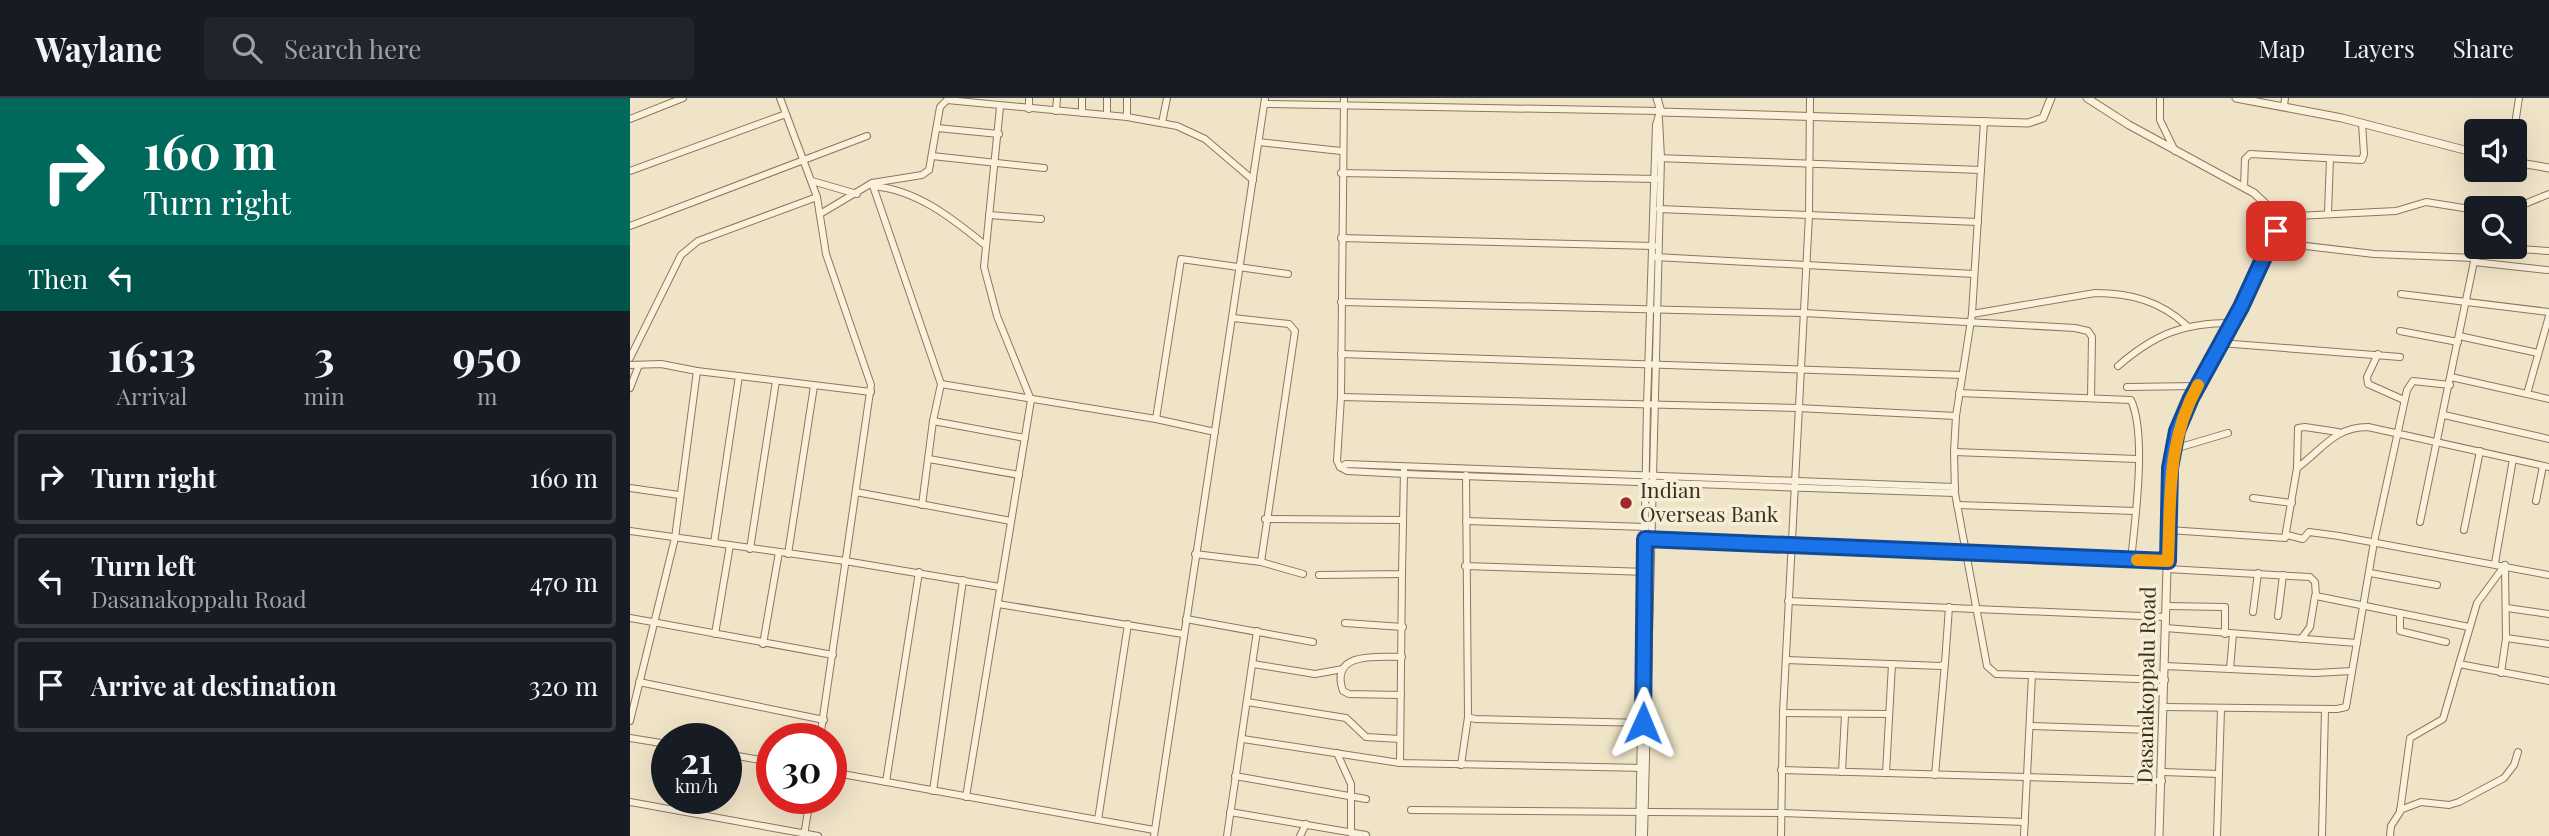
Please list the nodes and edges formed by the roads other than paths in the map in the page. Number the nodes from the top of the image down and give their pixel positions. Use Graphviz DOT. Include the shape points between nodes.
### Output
graph roads {
  1 [pos="682,98"];
  2 [pos="780,98"];
  3 [pos="1029,98"];
  4 [pos="1057,98"];
  5 [pos="1082,98"];
  6 [pos="1107,98"];
  7 [pos="1127,98"];
  8 [pos="1167,98"];
  9 [pos="1508,98"];
  10 [pos="1657,98"];
  11 [pos="1810,98"];
  12 [pos="2051,98"];
  13 [pos="2087,98"];
  14 [pos="2160,98"];
  15 [pos="2236,98"];
  16 [pos="2519,98"];
  17 [pos="946,99"];
  18 [pos="2261,99"];
  19 [pos="1265,101"];
  20 [pos="1344,101"];
  21 [pos="2284,102"];
  22 [pos="1000,107"];
  23 [pos="1507,107"];
  24 [pos="1029,109"];
  25 [pos="1056,111"];
  26 [pos="1082,113"];
  27 [pos="786,114"];
  28 [pos="1659,114"];
  29 [pos="1107,116"];
  30 [pos="1811,116"];
  31 [pos="1127,117"];
  32 [pos="630,118"];
  33 [pos="2516,119"];
  34 [pos="1984,121"];
  35 [pos="1162,123"];
  36 [pos="2362,123"];
  37 [pos="937,128"];
  38 [pos="999,134"];
  39 [pos="867,136"];
  40 [pos="1259,142"];
  41 [pos="2464,150"];
  42 [pos="1342,152"];
  43 [pos="2176,152"];
  44 [pos="932,156"];
  45 [pos="1658,158"];
  46 [pos="2330,159"];
  47 [pos="805,162"];
  48 [pos="1809,163"];
  49 [pos="995,164"];
  50 [pos="2527,164"];
  51 [pos="1044,168"];
  52 [pos="2549,168"];
  53 [pos="1981,170"];
  54 [pos="630,173"];
  55 [pos="1341,173"];
  56 [pos="1657,179"];
  57 [pos="1253,180"];
  58 [pos="812,181"];
  59 [pos="873,184"];
  60 [pos="2244,187"];
  61 [pos="857,194"];
  62 [pos="2549,194"];
  63 [pos="817,197"];
  64 [pos="2527,203"];
  65 [pos="2464,208"];
  66 [pos="1657,209"];
  67 [pos="2328,212"];
  68 [pos="820,214"];
  69 [pos="989,215"];
  70 [pos="1809,215"];
  71 [pos="2275,217"];
  72 [pos="1041,219"];
  73 [pos="1978,222"];
  74 [pos="630,226"];
  75 [pos="1341,237"];
  76 [pos="2273,243"];
  77 [pos="985,245"];
  78 [pos="1655,246"];
  79 [pos="2527,250"];
  80 [pos="2549,251"];
  81 [pos="1655,257"];
  82 [pos="2474,260"];
  83 [pos="1806,265"];
  84 [pos="1241,269"];
  85 [pos="2547,270"];
  86 [pos="1287,274"];
  87 [pos="1974,274"];
  88 [pos="2401,294"];
  89 [pos="1341,302"];
  90 [pos="2466,302"];
  91 [pos="1652,312"];
  92 [pos="1804,313"];
  93 [pos="1972,314"];
  94 [pos="2549,314"];
  95 [pos="1233,318"];
  96 [pos="1971,322"];
  97 [pos="2231,323"];
  98 [pos="2186,326"];
  99 [pos="2400,331"];
  100 [pos="2459,339"];
  101 [pos="2220,343"];
  102 [pos="2538,353"];
  103 [pos="1341,354"];
  104 [pos="2378,354"];
  105 [pos="2400,357"];
  106 [pos="630,358"];
  107 [pos="1651,362"];
  108 [pos="630,365"];
  109 [pos="639,365"];
  110 [pos="2118,366"];
  111 [pos="1800,368"];
  112 [pos="697,371"];
  113 [pos="1962,375"];
  114 [pos="739,376"];
  115 [pos="2451,377"];
  116 [pos="776,382"];
  117 [pos="941,384"];
  118 [pos="2449,385"];
  119 [pos="814,386"];
  120 [pos="2197,386"];
  121 [pos="2127,387"];
  122 [pos="630,388"];
  123 [pos="871,393"];
  124 [pos="1959,393"];
  125 [pos="2527,394"];
  126 [pos="1341,397"];
  127 [pos="2091,398"];
  128 [pos="2549,399"];
  129 [pos="1031,400"];
  130 [pos="2404,400"];
  131 [pos="1650,405"];
  132 [pos="1798,408"];
  133 [pos="2444,415"];
  134 [pos="1956,416"];
  135 [pos="1156,419"];
  136 [pos="933,421"];
  137 [pos="1215,432"];
  138 [pos="2340,432"];
  139 [pos="2228,433"];
  140 [pos="2396,433"];
  141 [pos="1025,438"];
  142 [pos="2549,439"];
  143 [pos="2438,442"];
  144 [pos="2174,449"];
  145 [pos="2480,451"];
  146 [pos="1954,452"];
  147 [pos="929,459"];
  148 [pos="2137,459"];
  149 [pos="2512,459"];
  150 [pos="2546,466"];
  151 [pos="2297,468"];
  152 [pos="1404,471"];
  153 [pos="1019,475"];
  154 [pos="1466,475"];
  155 [pos="1648,477"];
  156 [pos="1794,483"];
  157 [pos="630,488"];
  158 [pos="1955,490"];
  159 [pos="856,492"];
  160 [pos="679,495"];
  161 [pos="2253,498"];
  162 [pos="2536,501"];
  163 [pos="2292,503"];
  164 [pos="922,505"];
  165 [pos="1957,505"];
  166 [pos="2135,511"];
  167 [pos="1265,519"];
  168 [pos="1403,520"];
  169 [pos="1012,521"];
  170 [pos="1466,521"];
  171 [pos="2420,522"];
  172 [pos="1646,527"];
  173 [pos="2169,530"];
  174 [pos="2464,530"];
  175 [pos="630,531"];
  176 [pos="2287,535"];
  177 [pos="675,538"];
  178 [pos="1648,539"];
  179 [pos="2374,542"];
  180 [pos="714,543"];
  181 [pos="730,545"];
  182 [pos="1792,546"];
  183 [pos="750,549"];
  184 [pos="779,552"];
  185 [pos="788,554"];
  186 [pos="1195,554"];
  187 [pos="1965,554"];
  188 [pos="2131,560"];
  189 [pos="845,561"];
  190 [pos="1261,562"];
  191 [pos="2495,563"];
  192 [pos="2167,565"];
  193 [pos="2505,565"];
  194 [pos="1465,566"];
  195 [pos="919,572"];
  196 [pos="1647,572"];
  197 [pos="2258,573"];
  198 [pos="2370,573"];
  199 [pos="1303,574"];
  200 [pos="1402,574"];
  201 [pos="1319,575"];
  202 [pos="2283,575"];
  203 [pos="2549,575"];
  204 [pos="963,580"];
  205 [pos="2437,585"];
  206 [pos="1000,587"];
  207 [pos="2315,596"];
  208 [pos="1788,601"];
  209 [pos="998,604"];
  210 [pos="2166,606"];
  211 [pos="1949,607"];
  212 [pos="2364,607"];
  213 [pos="1976,608"];
  214 [pos="2507,608"];
  215 [pos="2253,612"];
  216 [pos="2400,612"];
  217 [pos="2549,614"];
  218 [pos="2278,616"];
  219 [pos="2165,617"];
  220 [pos="630,618"];
  221 [pos="1186,619"];
  222 [pos="654,623"];
  223 [pos="1345,623"];
  224 [pos="1128,624"];
  225 [pos="1403,627"];
  226 [pos="2469,627"];
  227 [pos="2165,628"];
  228 [pos="1257,631"];
  229 [pos="1183,634"];
  230 [pos="2229,634"];
  231 [pos="715,635"];
  232 [pos="2506,638"];
  233 [pos="2301,639"];
  234 [pos="1313,642"];
  235 [pos="2446,642"];
  236 [pos="2357,643"];
  237 [pos="763,644"];
  238 [pos="2549,644"];
  239 [pos="832,655"];
  240 [pos="1402,657"];
  241 [pos="1786,660"];
  242 [pos="1945,663"];
  243 [pos="1253,664"];
  244 [pos="1892,664"];
  245 [pos="2459,664"];
  246 [pos="2165,666"];
  247 [pos="1343,669"];
  248 [pos="2230,669"];
  249 [pos="2352,671"];
  250 [pos="2501,673"];
  251 [pos="2032,675"];
  252 [pos="2165,680"];
  253 [pos="2549,681"];
  254 [pos="639,682"];
  255 [pos="1401,695"];
  256 [pos="1247,702"];
  257 [pos="2165,707"];
  258 [pos="2221,709"];
  259 [pos="2325,709"];
  260 [pos="1783,713"];
  261 [pos="1889,714"];
  262 [pos="1845,715"];
  263 [pos="1468,716"];
  264 [pos="824,720"];
  265 [pos="630,721"];
  266 [pos="823,723"];
  267 [pos="1646,723"];
  268 [pos="2030,726"];
  269 [pos="2150,730"];
  270 [pos="630,737"];
  271 [pos="1243,738"];
  272 [pos="1400,739"];
  273 [pos="651,741"];
  274 [pos="2518,752"];
  275 [pos="1337,753"];
  276 [pos="1400,763"];
  277 [pos="1461,765"];
  278 [pos="1644,768"];
  279 [pos="1781,770"];
  280 [pos="1842,772"];
  281 [pos="1886,773"];
  282 [pos="2219,774"];
  283 [pos="847,775"];
  284 [pos="1935,775"];
  285 [pos="1236,776"];
  286 [pos="2162,777"];
  287 [pos="2028,778"];
  288 [pos="886,782"];
  289 [pos="933,791"];
  290 [pos="966,797"];
  291 [pos="1351,797"];
  292 [pos="1366,799"];
  293 [pos="630,803"];
  294 [pos="1411,810"];
  295 [pos="2400,810"];
  296 [pos="1642,811"];
  297 [pos="1230,812"];
  298 [pos="1782,813"];
  299 [pos="807,814"];
  300 [pos="1098,820"];
  301 [pos="2025,822"];
  302 [pos="1306,824"];
  303 [pos="1154,833"];
  304 [pos="1351,833"];
  305 [pos="804,835"];
  306 [pos="1363,835"];
  307 [pos="818,836"];
  308 [pos="1227,836"];
  309 [pos="1300,836"];
  310 [pos="1642,836"];
  311 [pos="1781,836"];
  312 [pos="2024,836"];
  313 [pos="2159,836"];
  314 [pos="2217,836"];
  315 [pos="2321,836"];
  316 [pos="2390,836"];
  1 -- 32 [label="street"];
  2 -- 27 [label="street"];
  3 -- 24 [label="street"];
  4 -- 25 [label="street"];
  5 -- 26 [label="street"];
  6 -- 29 [label="street"];
  7 -- 31 [label="street"];
  8 -- 35 [label="street"];
  9 -- 23 [label="street"];
  10 -- 28 [label="street"];
  11 -- 30 [label="street"];
  12 -- 34 [label="street" via="2039,122"];
  13 -- 43 [label="street"];
  14 -- 43 [label="street" via="2163,132"];
  15 -- 18 [label="street"];
  16 -- 33 [label="street"];
  17 -- 22 [label="street"];
  17 -- 37 [label="street"];
  18 -- 21 [label="street"];
  19 -- 20 [label="street"];
  19 -- 40 [label="street"];
  20 -- 23 [label="street"];
  20 -- 42 [label="street"];
  21 -- 36 [label="street"];
  22 -- 24 [label="street"];
  22 -- 38 [label="street"];
  23 -- 28 [label="street"];
  24 -- 25 [label="street"];
  25 -- 26 [label="street"];
  26 -- 29 [label="street"];
  27 -- 47 [label="street"];
  27 -- 54 [label="street"];
  28 -- 30 [label="street"];
  28 -- 45 [label="street"];
  29 -- 31 [label="street"];
  30 -- 34 [label="street"];
  30 -- 48 [label="street"];
  31 -- 35 [label="street"];
  34 -- 53 [label="street"];
  35 -- 57 [label="street" via="1205,139"];
  36 -- 41 [label="street"];
  36 -- 46 [label="street" via="2362,160"];
  37 -- 38 [label="street"];
  37 -- 44 [label="street"];
  38 -- 49 [label="street"];
  39 -- 47 [label="street"];
  40 -- 42 [label="street"];
  40 -- 57 [label="street"];
  42 -- 55 [label="street"];
  43 -- 60 [label="street"];
  44 -- 49 [label="street"];
  44 -- 59 [label="street" via="931,166 922,175"];
  45 -- 48 [label="street"];
  45 -- 56 [label="street"];
  46 -- 60 [label="street" via="2250,154 2245,159"];
  46 -- 67 [label="street"];
  47 -- 58 [label="street"];
  47 -- 74 [label="street"];
  48 -- 53 [label="street"];
  48 -- 70 [label="street"];
  49 -- 51 [label="street"];
  49 -- 69 [label="street"];
  50 -- 52 [label="street"];
  53 -- 73 [label="street"];
  55 -- 56 [label="street"];
  55 -- 75 [label="street"];
  56 -- 66 [label="street"];
  57 -- 84 [label="street"];
  58 -- 61 [label="street"];
  58 -- 63 [label="street"];
  59 -- 61 [label="street"];
  59 -- 77 [label="street" via="907,193 957,222"];
  59 -- 117 [label="street"];
  60 -- 71 [label="street"];
  61 -- 68 [label="street"];
  62 -- 64 [label="street"];
  63 -- 68 [label="street"];
  63 -- 106 [label="street" via="698,241 681,255"];
  65 -- 67 [label="street" via="2426,202 2396,211"];
  66 -- 70 [label="street"];
  66 -- 78 [label="street"];
  67 -- 71 [label="street"];
  68 -- 123 [label="street" via="827,254 870,378"];
  69 -- 72 [label="street"];
  69 -- 77 [label="street"];
  70 -- 73 [label="street"];
  70 -- 83 [label="street"];
  71 -- 76 [label="street, Dasanakoppalu Road"];
  73 -- 87 [label="street"];
  75 -- 78 [label="street"];
  75 -- 89 [label="street"];
  76 -- 82 [label="street"];
  76 -- 97 [label="street, Dasanakoppalu Road"];
  77 -- 129 [label="street" via="988,290"];
  78 -- 81 [label="street"];
  79 -- 80 [label="street"];
  81 -- 83 [label="street"];
  81 -- 91 [label="street"];
  82 -- 85 [label="street"];
  82 -- 90 [label="street"];
  83 -- 87 [label="street"];
  83 -- 92 [label="street"];
  84 -- 86 [label="street"];
  84 -- 95 [label="street"];
  84 -- 135 [label="street" via="1181,259"];
  87 -- 93 [label="street"];
  88 -- 90 [label="street"];
  89 -- 91 [label="street"];
  89 -- 103 [label="street"];
  90 -- 94 [label="street"];
  90 -- 100 [label="street"];
  91 -- 92 [label="street"];
  91 -- 107 [label="street"];
  92 -- 96 [label="street"];
  92 -- 111 [label="street"];
  93 -- 96 [label="street"];
  93 -- 98 [label="street" via="2115,293 2156,303"];
  94 -- 102 [label="street"];
  95 -- 137 [label="street"];
  95 -- 167 [label="street" via="1289,324 1295,331"];
  96 -- 113 [label="street"];
  96 -- 127 [label="street" via="2088,331 2092,337"];
  97 -- 98 [label="street"];
  97 -- 101 [label="street, Dasanakoppalu Road"];
  98 -- 110 [label="street" via="2170,331"];
  99 -- 100 [label="street"];
  100 -- 102 [label="street"];
  100 -- 115 [label="street"];
  101 -- 104 [label="street"];
  101 -- 120 [label="street, Dasanakoppalu Road"];
  102 -- 125 [label="street"];
  103 -- 107 [label="street"];
  103 -- 126 [label="street"];
  104 -- 105 [label="street"];
  104 -- 130 [label="street" via="2368,384"];
  107 -- 111 [label="street"];
  107 -- 131 [label="street"];
  108 -- 109 [label="street"];
  109 -- 112 [label="street"];
  109 -- 122 [label="street"];
  111 -- 113 [label="street"];
  111 -- 132 [label="street"];
  112 -- 114 [label="street"];
  112 -- 160 [label="street"];
  113 -- 124 [label="street"];
  114 -- 116 [label="street"];
  114 -- 180 [label="street"];
  115 -- 118 [label="street"];
  115 -- 125 [label="street"];
  116 -- 119 [label="street"];
  116 -- 183 [label="street"];
  117 -- 129 [label="street"];
  117 -- 136 [label="street"];
  118 -- 130 [label="street" via="2413,381"];
  118 -- 133 [label="street"];
  119 -- 123 [label="street"];
  119 -- 185 [label="street"];
  120 -- 121 [label="street"];
  120 -- 144 [label="street, Dasanakoppalu Road"];
  123 -- 159 [label="street"];
  124 -- 127 [label="street"];
  124 -- 134 [label="street"];
  125 -- 128 [label="street"];
  126 -- 131 [label="street"];
  126 -- 152 [label="street" via="1340,467"];
  127 -- 148 [label="street" via="2132,400"];
  129 -- 135 [label="street"];
  129 -- 141 [label="street"];
  130 -- 140 [label="street"];
  131 -- 132 [label="street"];
  131 -- 155 [label="street"];
  132 -- 134 [label="street"];
  132 -- 156 [label="street"];
  133 -- 142 [label="street"];
  133 -- 143 [label="street"];
  134 -- 146 [label="street"];
  135 -- 137 [label="street"];
  136 -- 141 [label="street"];
  136 -- 147 [label="street"];
  137 -- 186 [label="street"];
  138 -- 140 [label="street" via="2368,427"];
  138 -- 151 [label="street"];
  138 -- 151 [label="street" via="2298,428"];
  139 -- 144 [label="street"];
  140 -- 143 [label="street"];
  140 -- 179 [label="street"];
  141 -- 153 [label="street"];
  143 -- 145 [label="street"];
  143 -- 171 [label="street"];
  144 -- 173 [label="street, Dasanakoppalu Road"];
  145 -- 149 [label="street"];
  145 -- 174 [label="street"];
  146 -- 148 [label="street"];
  146 -- 158 [label="street"];
  147 -- 153 [label="street"];
  147 -- 164 [label="street"];
  148 -- 166 [label="street"];
  149 -- 150 [label="street"];
  149 -- 191 [label="street"];
  150 -- 162 [label="street"];
  151 -- 163 [label="street"];
  152 -- 154 [label="street"];
  152 -- 155 [label="street"];
  152 -- 168 [label="street"];
  153 -- 169 [label="street"];
  154 -- 155 [label="street"];
  154 -- 170 [label="street"];
  155 -- 156 [label="street"];
  155 -- 172 [label="street"];
  155 -- 178 [label="street"];
  156 -- 158 [label="street"];
  156 -- 182 [label="street"];
  157 -- 160 [label="street"];
  158 -- 165 [label="street"];
  159 -- 164 [label="street"];
  159 -- 189 [label="street"];
  160 -- 177 [label="street"];
  161 -- 163 [label="street"];
  163 -- 176 [label="street"];
  164 -- 169 [label="street"];
  165 -- 166 [label="street"];
  165 -- 187 [label="street"];
  166 -- 188 [label="street"];
  167 -- 168 [label="street"];
  167 -- 190 [label="street"];
  168 -- 200 [label="street"];
  169 -- 206 [label="street"];
  170 -- 172 [label="street"];
  170 -- 194 [label="street"];
  172 -- 178 [label="street"];
  173 -- 176 [label="street" via="2278,539"];
  173 -- 192 [label="street, Dasanakoppalu Road"];
  175 -- 177 [label="street"];
  176 -- 179 [label="street" via="2304,539 2309,532"];
  177 -- 180 [label="street"];
  177 -- 222 [label="street"];
  178 -- 182 [label="street"];
  178 -- 196 [label="street"];
  179 -- 191 [label="street"];
  179 -- 198 [label="street"];
  180 -- 181 [label="street"];
  181 -- 183 [label="street"];
  181 -- 231 [label="street"];
  182 -- 187 [label="street"];
  182 -- 208 [label="street"];
  183 -- 184 [label="street"];
  184 -- 185 [label="street"];
  184 -- 237 [label="street"];
  185 -- 189 [label="street"];
  186 -- 190 [label="street"];
  186 -- 221 [label="street"];
  187 -- 188 [label="street"];
  187 -- 213 [label="street"];
  188 -- 192 [label="street"];
  189 -- 195 [label="street"];
  189 -- 239 [label="street"];
  190 -- 199 [label="street"];
  191 -- 193 [label="street"];
  192 -- 197 [label="street"];
  192 -- 210 [label="street, Dasanakoppalu Road"];
  193 -- 203 [label="street"];
  193 -- 214 [label="street"];
  193 -- 226 [label="street" via="2484,590"];
  194 -- 196 [label="street"];
  194 -- 263 [label="street"];
  195 -- 204 [label="street"];
  195 -- 288 [label="street"];
  196 -- 267 [label="street"];
  197 -- 202 [label="street"];
  197 -- 215 [label="street"];
  198 -- 205 [label="street"];
  198 -- 212 [label="street"];
  200 -- 201 [label="street"];
  200 -- 225 [label="street"];
  202 -- 207 [label="street" via="2312,579"];
  202 -- 218 [label="street"];
  204 -- 206 [label="street"];
  204 -- 289 [label="street"];
  206 -- 209 [label="street"];
  207 -- 212 [label="street"];
  207 -- 233 [label="street" via="2310,627"];
  208 -- 211 [label="street"];
  208 -- 241 [label="street"];
  209 -- 224 [label="street"];
  209 -- 290 [label="street"];
  210 -- 219 [label="street, Dasanakoppalu Road"];
  210 -- 230 [label="street" via="2225,607"];
  211 -- 213 [label="street"];
  211 -- 242 [label="street"];
  212 -- 216 [label="street"];
  212 -- 236 [label="street"];
  213 -- 219 [label="street"];
  213 -- 251 [label="street" via="1989,671"];
  214 -- 217 [label="street"];
  214 -- 232 [label="street"];
  216 -- 226 [label="street"];
  216 -- 235 [label="street" via="2400,631"];
  219 -- 227 [label="street, Dasanakoppalu Road"];
  220 -- 222 [label="street"];
  221 -- 228 [label="street"];
  221 -- 229 [label="street"];
  222 -- 231 [label="street"];
  222 -- 254 [label="street"];
  223 -- 225 [label="street"];
  224 -- 229 [label="street"];
  224 -- 300 [label="street"];
  225 -- 240 [label="street"];
  226 -- 245 [label="street"];
  227 -- 230 [label="street"];
  227 -- 246 [label="street, Dasanakoppalu Road"];
  228 -- 234 [label="street"];
  228 -- 243 [label="street"];
  229 -- 303 [label="street"];
  230 -- 233 [label="street"];
  230 -- 248 [label="street"];
  231 -- 237 [label="street"];
  232 -- 238 [label="street"];
  232 -- 250 [label="street"];
  233 -- 236 [label="street"];
  236 -- 249 [label="street"];
  237 -- 239 [label="street"];
  239 -- 264 [label="street"];
  240 -- 247 [label="street" via="1359,657"];
  240 -- 255 [label="street"];
  241 -- 244 [label="street"];
  241 -- 260 [label="street"];
  242 -- 244 [label="street"];
  242 -- 284 [label="street"];
  243 -- 247 [label="street" via="1315,674"];
  243 -- 256 [label="street"];
  244 -- 261 [label="street"];
  245 -- 250 [label="street"];
  245 -- 295 [label="street" via="2443,719 2410,738"];
  246 -- 248 [label="street"];
  246 -- 252 [label="street, Dasanakoppalu Road"];
  247 -- 255 [label="street" via="1341,688 1345,693"];
  248 -- 249 [label="street"];
  249 -- 259 [label="street" via="2346,707"];
  250 -- 253 [label="street"];
  251 -- 252 [label="street"];
  251 -- 268 [label="street"];
  252 -- 257 [label="street, Dasanakoppalu Road"];
  254 -- 264 [label="street"];
  254 -- 265 [label="street"];
  255 -- 272 [label="street"];
  256 -- 271 [label="street"];
  256 -- 272 [label="street" via="1346,718 1366,737"];
  257 -- 258 [label="street"];
  257 -- 286 [label="street, Dasanakoppalu Road"];
  258 -- 259 [label="street"];
  258 -- 282 [label="street"];
  259 -- 315 [label="street"];
  260 -- 262 [label="street"];
  260 -- 279 [label="street"];
  261 -- 262 [label="street"];
  261 -- 281 [label="street"];
  262 -- 280 [label="street"];
  263 -- 267 [label="street"];
  263 -- 277 [label="street"];
  264 -- 266 [label="street"];
  267 -- 278 [label="street"];
  268 -- 269 [label="street"];
  268 -- 287 [label="street"];
  270 -- 273 [label="street"];
  271 -- 275 [label="street"];
  271 -- 285 [label="street"];
  272 -- 276 [label="street"];
  274 -- 295 [label="street" via="2504,778 2459,802 2449,806 2421,802"];
  275 -- 276 [label="street"];
  275 -- 291 [label="street" via="1351,784"];
  276 -- 277 [label="street"];
  277 -- 278 [label="street"];
  278 -- 296 [label="street"];
  279 -- 280 [label="street"];
  279 -- 298 [label="street"];
  280 -- 281 [label="street"];
  281 -- 284 [label="street"];
  282 -- 286 [label="street"];
  282 -- 314 [label="street"];
  283 -- 288 [label="street"];
  284 -- 287 [label="street"];
  285 -- 291 [label="street"];
  285 -- 297 [label="street"];
  286 -- 287 [label="street"];
  286 -- 313 [label="street, Dasanakoppalu Road"];
  287 -- 301 [label="street"];
  288 -- 289 [label="street"];
  289 -- 290 [label="street"];
  290 -- 300 [label="street"];
  291 -- 292 [label="street"];
  291 -- 304 [label="street"];
  293 -- 305 [label="street"];
  294 -- 296 [label="street"];
  295 -- 316 [label="street"];
  296 -- 298 [label="street"];
  296 -- 310 [label="street"];
  297 -- 302 [label="street"];
  297 -- 308 [label="street"];
  298 -- 301 [label="street"];
  298 -- 311 [label="street"];
  299 -- 305 [label="street"];
  300 -- 303 [label="street"];
  301 -- 312 [label="street"];
  302 -- 304 [label="street"];
  302 -- 309 [label="street"];
  304 -- 306 [label="street"];
  305 -- 307 [label="street"];
}
